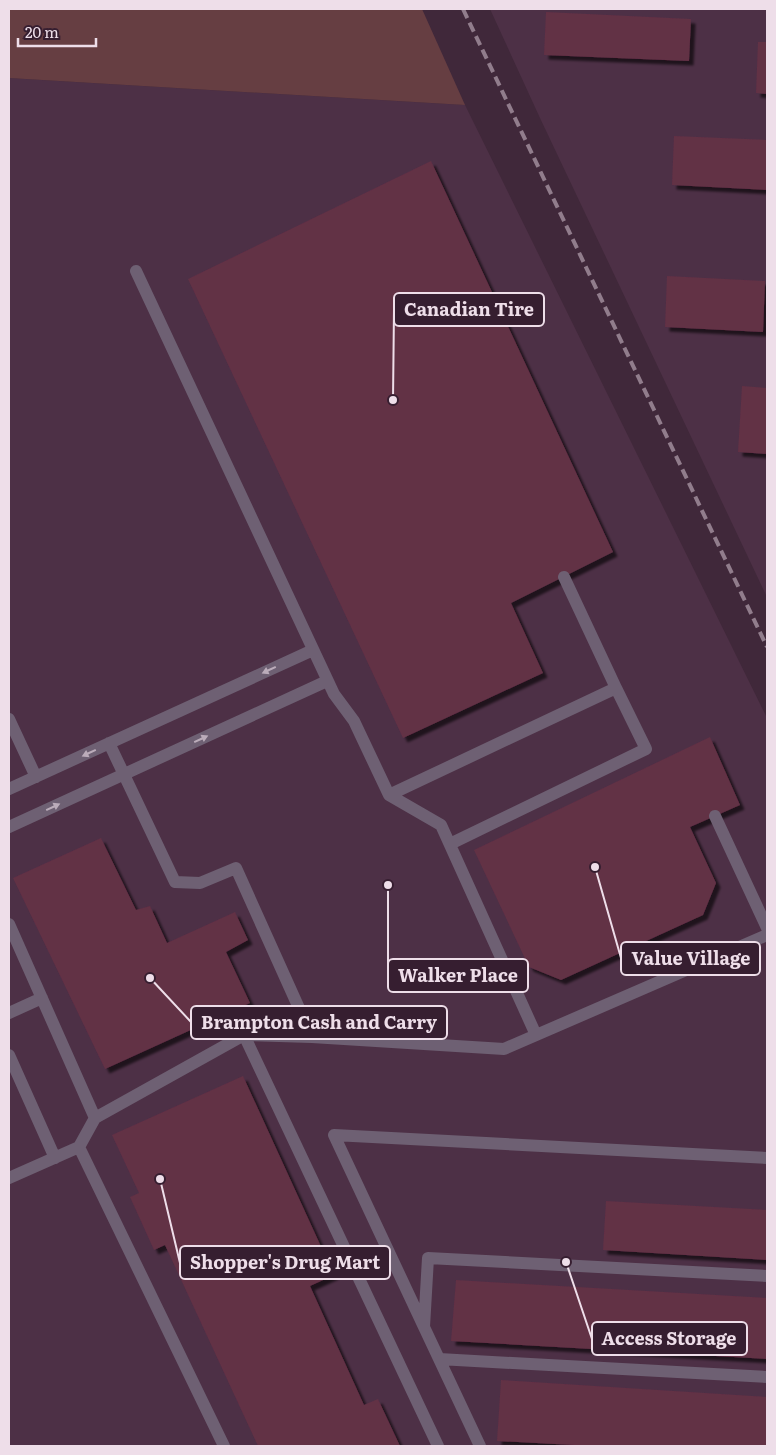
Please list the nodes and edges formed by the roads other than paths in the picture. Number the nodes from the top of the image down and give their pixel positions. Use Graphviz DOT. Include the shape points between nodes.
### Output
graph roads {
  1 [pos="136,271"];
  2 [pos="564,577"];
  3 [pos="313,650"];
  4 [pos="328,681"];
  5 [pos="616,688"];
  6 [pos="9,719"];
  7 [pos="109,744"];
  8 [pos="124,774"];
  9 [pos="36,777"];
  10 [pos="9,789"];
  11 [pos="389,795"];
  12 [pos="715,816"];
  13 [pos="9,827"];
  14 [pos="450,844"];
  15 [pos="9,924"];
  16 [pos="767,928"];
  17 [pos="767,935"];
  18 [pos="42,998"];
  19 [pos="9,1013"];
  20 [pos="536,1035"];
  21 [pos="244,1036"];
  22 [pos="312,1037"];
  23 [pos="9,1055"];
  24 [pos="95,1118"];
  25 [pos="79,1147"];
  26 [pos="55,1158"];
  27 [pos="767,1158"];
  28 [pos="9,1178"];
  29 [pos="767,1276"];
  30 [pos="424,1327"];
  31 [pos="439,1359"];
  32 [pos="767,1377"];
  33 [pos="224,1446"];
  34 [pos="438,1446"];
  35 [pos="480,1446"];
  1 -- 3 [label="lane"];
  2 -- 5 [label="lane"];
  3 -- 4 [label="lane"];
  3 -- 7 [label="lane, one-way"];
  8 -- 4 [label="lane, one-way"];
  4 -- 11 [label="lane" via="354,721"];
  5 -- 11 [label="lane"];
  5 -- 14 [label="lane" via="646,749"];
  6 -- 9 [label="lane"];
  7 -- 8 [label="lane"];
  7 -- 9 [label="lane, one-way"];
  13 -- 8 [label="lane, one-way"];
  8 -- 22 [label="lane" via="175,882 200,883 236,868"];
  9 -- 10 [label="lane"];
  11 -- 14 [label="lane" via="441,825"];
  12 -- 16 [label="lane"];
  14 -- 20 [label="lane"];
  15 -- 18 [label="lane"];
  17 -- 20 [label="lane"];
  18 -- 19 [label="lane"];
  18 -- 24 [label="lane"];
  20 -- 22 [label="lane" via="504,1049"];
  21 -- 22 [label="lane"];
  21 -- 24 [label="lane"];
  21 -- 34 [label="lane"];
  23 -- 26 [label="lane"];
  24 -- 25 [label="lane"];
  25 -- 26 [label="lane"];
  25 -- 33 [label="lane"];
  26 -- 28 [label="lane"];
  27 -- 30 [label="lane" via="334,1135"];
  29 -- 30 [label="lane" via="428,1258"];
  30 -- 31 [label="lane"];
  31 -- 32 [label="lane"];
  31 -- 35 [label="lane"];
}
